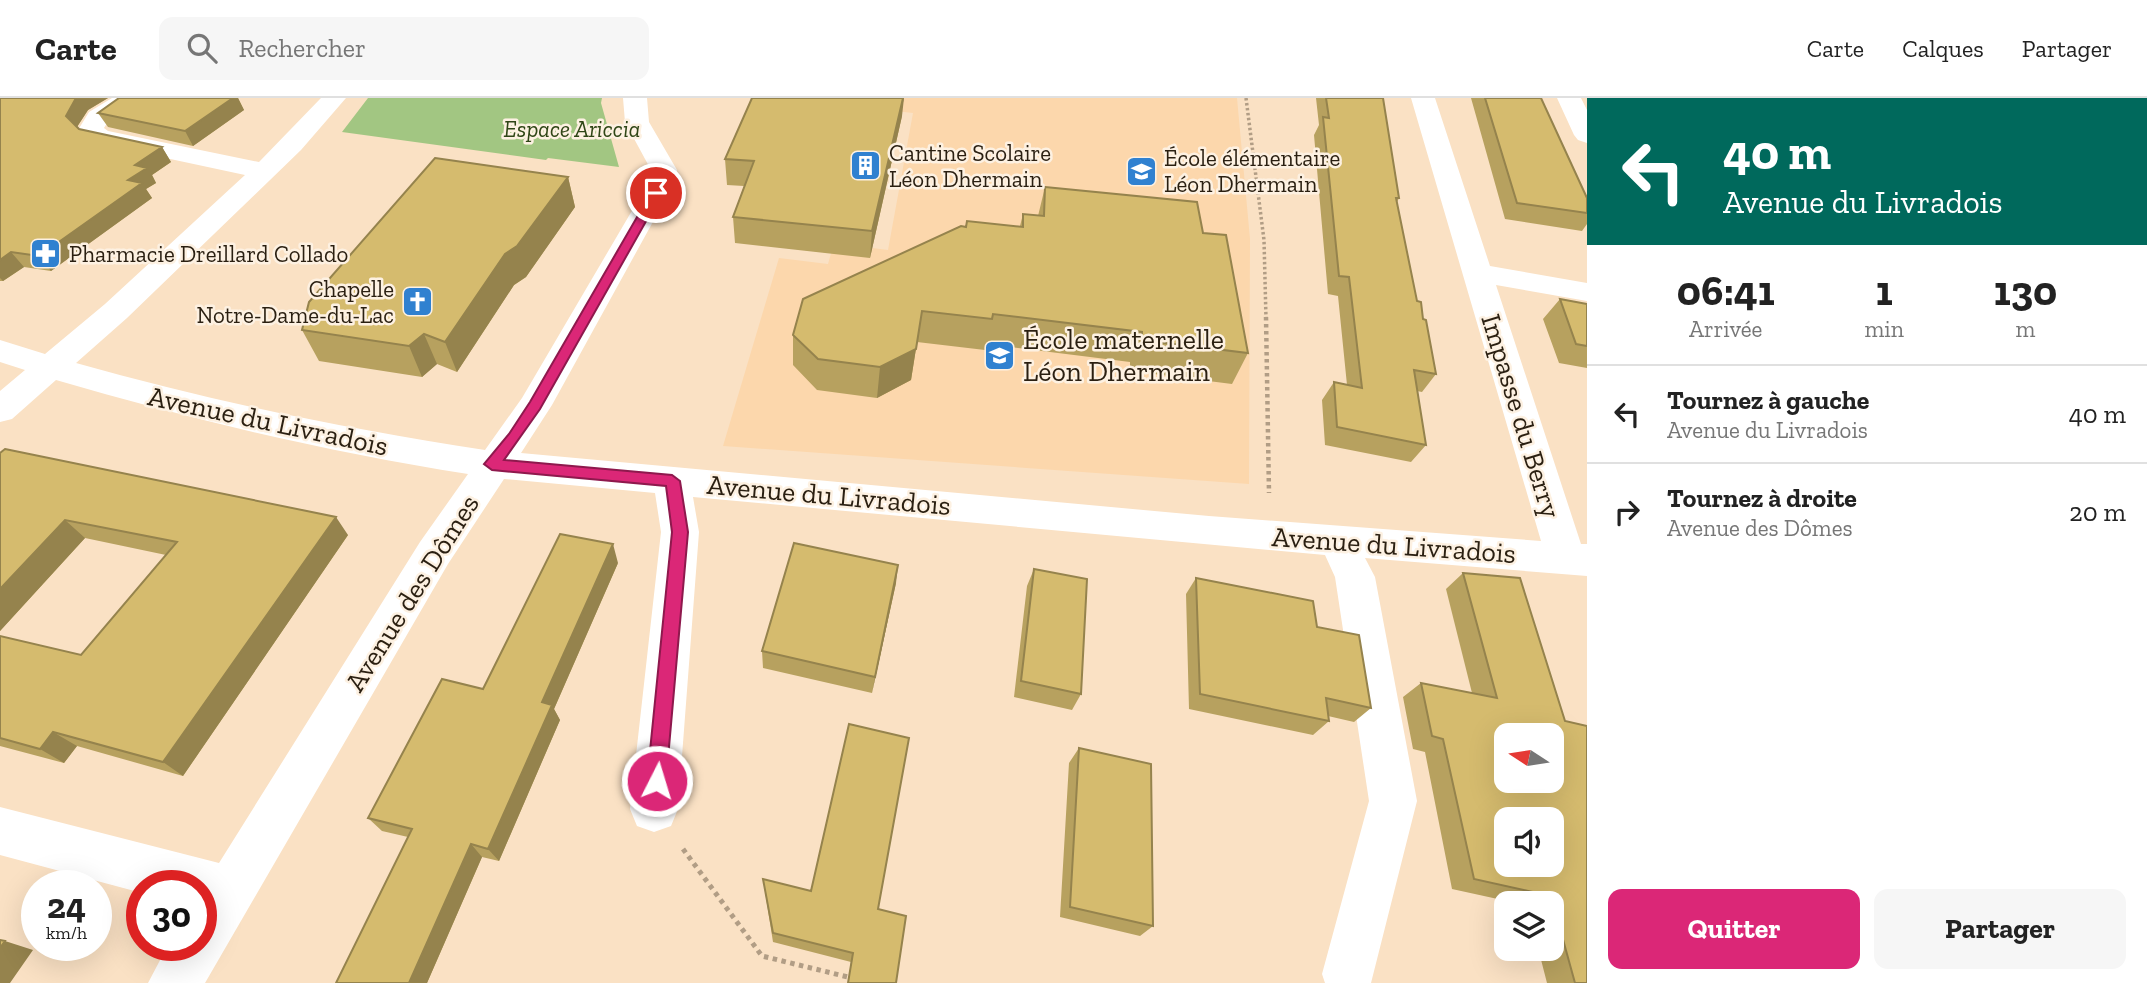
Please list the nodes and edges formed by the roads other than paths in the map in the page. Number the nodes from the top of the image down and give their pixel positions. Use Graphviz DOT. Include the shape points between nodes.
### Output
graph roads {
  1 [pos="129,98"];
  2 [pos="334,98"];
  3 [pos="635,98"];
  4 [pos="1423,98"];
  5 [pos="1569,98"];
  6 [pos="1587,135"];
  7 [pos="264,171"];
  8 [pos="1477,273"];
  9 [pos="1587,292"];
  10 [pos="0,351"];
  11 [pos="50,367"];
  12 [pos="0,410"];
  13 [pos="492,464"];
  14 [pos="672,481"];
  15 [pos="1338,541"];
  16 [pos="1577,559"];
  17 [pos="654,809"];
  18 [pos="0,831"];
  19 [pos="231,891"];
  20 [pos="217,914"];
  21 [pos="188,961"];
  22 [pos="1348,974"];
  23 [pos="175,983"];
  1 -- 7 [label="street" via="98,117 90,130 100,137"];
  2 -- 7 [label="street"];
  3 -- 13 [label="street, Avenue des Dômes" via="637,122 664,170 663,180 535,405"];
  4 -- 8 [label="street, Impasse du Berry"];
  5 -- 6 [label="street"];
  7 -- 11 [label="street"];
  8 -- 9 [label="street, Impasse du Berry"];
  8 -- 16 [label="street, Impasse du Berry"];
  10 -- 11 [label="street, Avenue du Livradois"];
  11 -- 12 [label="street"];
  11 -- 13 [label="street, Avenue du Livradois" via="272,426"];
  13 -- 14 [label="street, Avenue du Livradois"];
  13 -- 19 [label="street, Avenue des Dômes"];
  14 -- 15 [label="street, Avenue du Livradois"];
  14 -- 17 [label="street" via="680,532"];
  15 -- 16 [label="street, Avenue du Livradois"];
  15 -- 22 [label="street" via="1355,577 1393,801"];
  18 -- 19 [label="street"];
  19 -- 20 [label="street, Avenue des Dômes"];
  21 -- 23 [label="street"];
}
